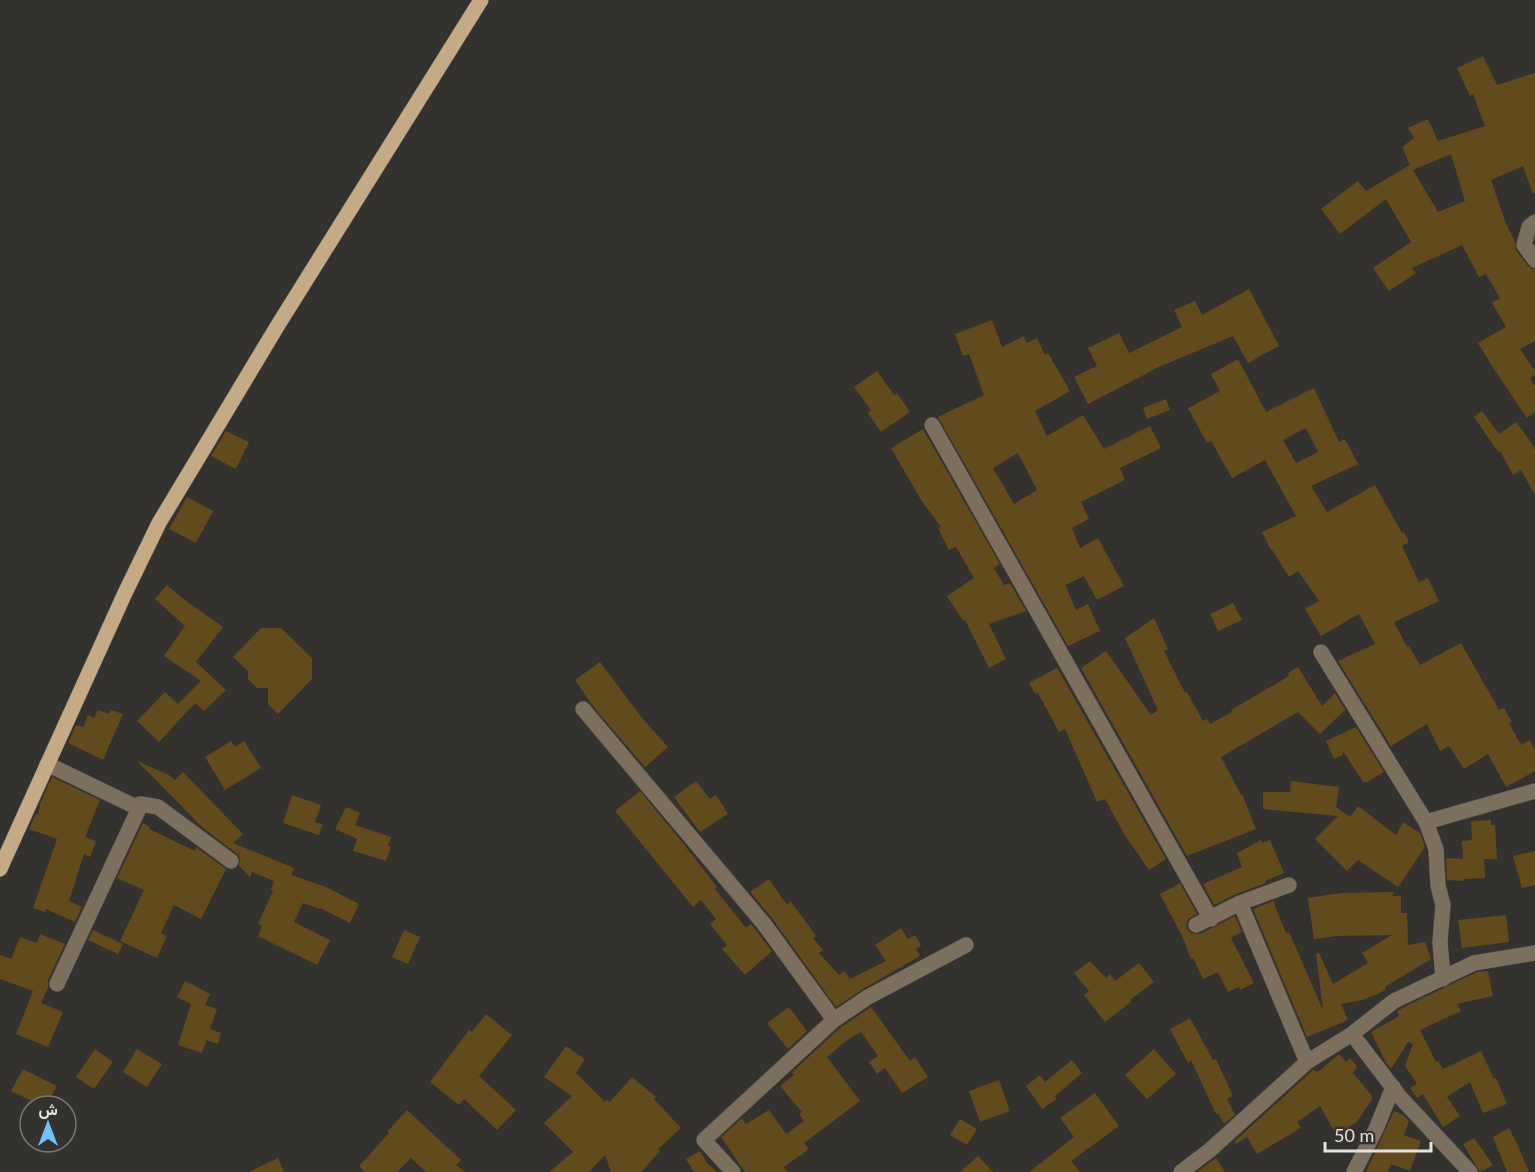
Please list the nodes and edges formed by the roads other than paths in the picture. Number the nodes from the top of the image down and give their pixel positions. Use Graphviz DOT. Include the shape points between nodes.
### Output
graph roads {
  1 [pos="481,0"];
  2 [pos="1535,222"];
  3 [pos="1535,260"];
  4 [pos="932,425"];
  5 [pos="1321,652"];
  6 [pos="583,709"];
  7 [pos="48,764"];
  8 [pos="1535,791"];
  9 [pos="141,804"];
  10 [pos="1426,822"];
  11 [pos="231,861"];
  12 [pos="0,869"];
  13 [pos="1289,885"];
  14 [pos="1240,903"];
  15 [pos="1211,919"];
  16 [pos="1196,926"];
  17 [pos="966,945"];
  18 [pos="1535,953"];
  19 [pos="1443,979"];
  20 [pos="57,984"];
  21 [pos="834,1020"];
  22 [pos="1352,1034"];
  23 [pos="1307,1062"];
  24 [pos="1393,1087"];
  25 [pos="733,1172"];
  26 [pos="1180,1172"];
  27 [pos="1354,1172"];
  28 [pos="1470,1172"];
  1 -- 7 [label="main road" via="159,523"];
  2 -- 3 [label="street" via="1529,227 1524,244"];
  4 -- 15 [label="street"];
  5 -- 10 [label="street"];
  6 -- 21 [label="street" via="764,924"];
  7 -- 9 [label="street" via="134,807"];
  7 -- 12 [label="main road"];
  8 -- 10 [label="street"];
  9 -- 11 [label="street" via="158,807"];
  9 -- 20 [label="street"];
  10 -- 19 [label="street" via="1436,849 1443,905"];
  13 -- 14 [label="street"];
  14 -- 15 [label="street"];
  14 -- 23 [label="street"];
  15 -- 16 [label="street"];
  17 -- 21 [label="street" via="868,997"];
  18 -- 19 [label="street" via="1474,963"];
  19 -- 22 [label="street" via="1394,1001"];
  21 -- 25 [label="street" via="704,1140"];
  22 -- 23 [label="street"];
  22 -- 24 [label="street"];
  23 -- 26 [label="street"];
  24 -- 27 [label="street"];
  24 -- 28 [label="street"];
}
